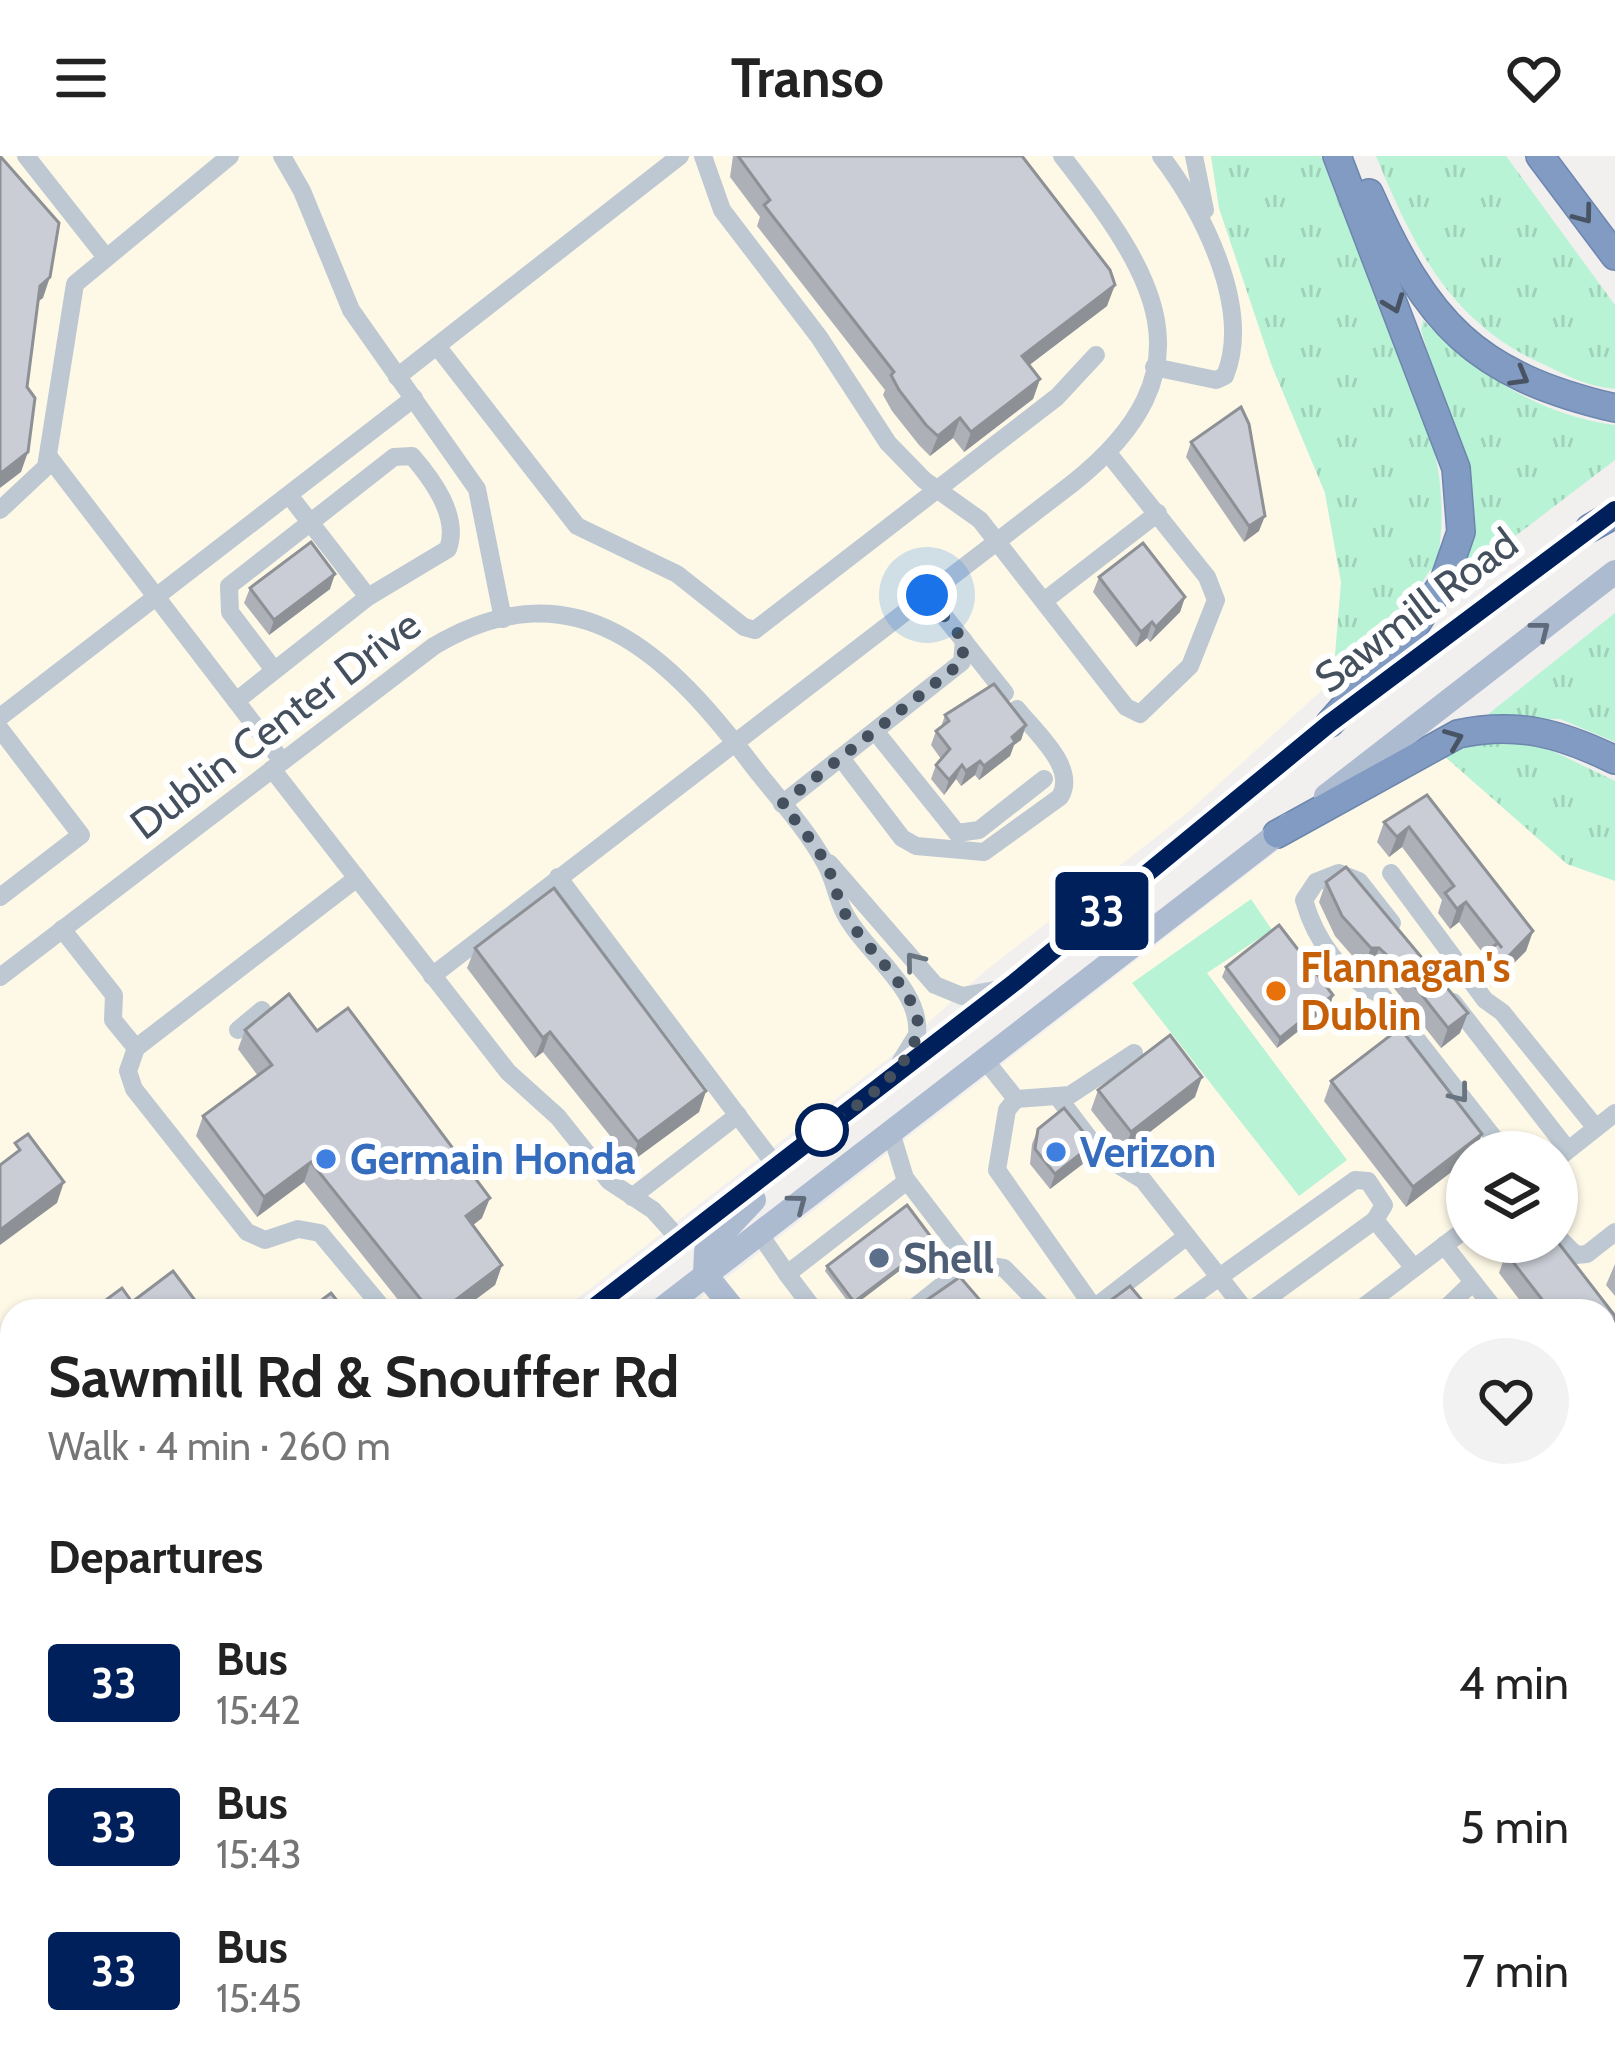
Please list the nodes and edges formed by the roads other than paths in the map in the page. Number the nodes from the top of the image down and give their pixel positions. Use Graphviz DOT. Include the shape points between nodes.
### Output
graph roads {
  1 [pos="26,156"];
  2 [pos="230,156"];
  3 [pos="282,156"];
  4 [pos="680,156"];
  5 [pos="704,156"];
  6 [pos="1062,156"];
  7 [pos="1161,156"];
  8 [pos="1194,156"];
  9 [pos="1337,156"];
  10 [pos="1353,156"];
  11 [pos="1540,156"];
  12 [pos="1212,238"];
  13 [pos="105,256"];
  14 [pos="1615,256"];
  15 [pos="437,346"];
  16 [pos="1096,355"];
  17 [pos="1154,367"];
  18 [pos="397,377"];
  19 [pos="414,398"];
  20 [pos="1615,408"];
  21 [pos="1108,453"];
  22 [pos="49,458"];
  23 [pos="468,472"];
  24 [pos="438,490"];
  25 [pos="939,491"];
  26 [pos="289,495"];
  27 [pos="0,510"];
  28 [pos="1158,513"];
  29 [pos="1607,517"];
  30 [pos="309,522"];
  31 [pos="998,541"];
  32 [pos="1615,572"];
  33 [pos="927,595"];
  34 [pos="157,597"];
  35 [pos="368,597"];
  36 [pos="1043,601"];
  37 [pos="503,619"];
  38 [pos="962,638"];
  39 [pos="274,670"];
  40 [pos="236,700"];
  41 [pos="0,717"];
  42 [pos="1330,723"];
  43 [pos="0,729"];
  44 [pos="875,730"];
  45 [pos="735,742"];
  46 [pos="841,758"];
  47 [pos="1615,760"];
  48 [pos="277,765"];
  49 [pos="1044,778"];
  50 [pos="782,804"];
  51 [pos="1277,834"];
  52 [pos="960,844"];
  53 [pos="815,847"];
  54 [pos="1391,873"];
  55 [pos="558,877"];
  56 [pos="357,878"];
  57 [pos="0,897"];
  58 [pos="62,929"];
  59 [pos="1401,934"];
  60 [pos="432,976"];
  61 [pos="0,977"];
  62 [pos="1015,982"];
  63 [pos="1443,988"];
  64 [pos="262,1010"];
  65 [pos="238,1030"];
  66 [pos="136,1048"];
  67 [pos="1134,1053"];
  68 [pos="985,1060"];
  69 [pos="873,1091"];
  70 [pos="1057,1096"];
  71 [pos="1016,1099"];
  72 [pos="1615,1113"];
  73 [pos="738,1115"];
  74 [pos="1596,1128"];
  75 [pos="1489,1131"];
  76 [pos="1546,1131"];
  77 [pos="820,1132"];
  78 [pos="891,1132"];
  79 [pos="1578,1142"];
  80 [pos="776,1166"];
  81 [pos="907,1180"];
  82 [pos="632,1197"];
  83 [pos="1375,1220"];
  84 [pos="1615,1232"];
  85 [pos="759,1233"];
  86 [pos="1187,1236"];
  87 [pos="680,1240"];
  88 [pos="1444,1245"];
  89 [pos="1578,1255"];
  90 [pos="970,1263"];
  91 [pos="1414,1268"];
  92 [pos="705,1274"];
  93 [pos="787,1274"];
  94 [pos="1220,1277"];
  95 [pos="1473,1282"];
  96 [pos="375,1299"];
  97 [pos="604,1299"];
  98 [pos="674,1299"];
  99 [pos="725,1299"];
  100 [pos="806,1299"];
  101 [pos="925,1299"];
  102 [pos="1034,1299"];
  103 [pos="1086,1299"];
  104 [pos="1114,1299"];
  105 [pos="1189,1299"];
  106 [pos="1238,1299"];
  107 [pos="1265,1299"];
  108 [pos="1374,1299"];
  109 [pos="1455,1299"];
  110 [pos="1486,1299"];
  1 -- 13 [label="street"];
  2 -- 13 [label="street"];
  3 -- 18 [label="street" via="344,296"];
  4 -- 15 [label="street"];
  5 -- 25 [label="street" via="722,210 888,443"];
  6 -- 17 [label="street" via="1144,271 1156,323"];
  7 -- 12 [label="street"];
  8 -- 12 [label="street"];
  9 -- 42 [label="highway, one-way" via="1456,468 1461,532 1444,581 1411,632"];
  10 -- 20 [label="highway, one-way" via="1427,303 1468,342 1544,392"];
  11 -- 14 [label="highway, one-way"];
  12 -- 17 [label="street" via="1228,309 1228,370 1214,380"];
  13 -- 22 [label="street" via="71,292"];
  15 -- 18 [label="street"];
  15 -- 25 [label="street" via="577,526 677,574 750,629 764,628"];
  16 -- 25 [label="street" via="1057,397"];
  17 -- 21 [label="street" via="1140,408"];
  18 -- 19 [label="street"];
  19 -- 23 [label="street"];
  19 -- 26 [label="street"];
  21 -- 28 [label="street"];
  21 -- 31 [label="street"];
  22 -- 27 [label="street" via="39,478"];
  22 -- 34 [label="street"];
  23 -- 24 [label="street"];
  23 -- 37 [label="street" via="484,511"];
  24 -- 30 [label="street" via="415,459 401,454"];
  24 -- 35 [label="street" via="450,547"];
  25 -- 31 [label="street"];
  26 -- 30 [label="street"];
  26 -- 34 [label="street"];
  28 -- 36 [label="street"];
  28 -- 36 [label="street" via="1216,600 1198,652 1146,712 1129,711"];
  29 -- 42 [label="main road, Sawmill Road"];
  30 -- 35 [label="street"];
  30 -- 39 [label="street" via="227,590 230,612"];
  31 -- 33 [label="street"];
  31 -- 36 [label="street"];
  51 -- 32 [label="main road, one-way"];
  33 -- 38 [label="street"];
  33 -- 45 [label="street"];
  34 -- 40 [label="street"];
  34 -- 41 [label="street"];
  35 -- 39 [label="street"];
  37 -- 45 [label="street, Dublin Center Drive" via="564,617 628,638 679,675"];
  37 -- 48 [label="street, Dublin Center Drive" via="434,646"];
  38 -- 44 [label="street" via="962,662"];
  38 -- 52 [label="street" via="1063,768 1064,791 1001,844"];
  39 -- 40 [label="street"];
  40 -- 48 [label="street"];
  42 -- 62 [label="main road, Sawmill Road"];
  43 -- 57 [label="street" via="81,835"];
  44 -- 46 [label="street"];
  44 -- 52 [label="street"];
  45 -- 50 [label="street, Dublin Center Drive"];
  45 -- 55 [label="street"];
  46 -- 50 [label="street"];
  46 -- 52 [label="street" via="902,838"];
  51 -- 47 [label="highway, one-way" via="1458,734 1489,727 1552,733"];
  48 -- 56 [label="street"];
  48 -- 58 [label="street, Dublin Center Drive"];
  49 -- 52 [label="street"];
  50 -- 53 [label="street, Dublin Center Drive"];
  51 -- 68 [label="main road"];
  62 -- 53 [label="street, Dublin Center Drive, one-way" via="973,996 943,991"];
  53 -- 69 [label="street, Dublin Center Drive" via="845,914 918,1020 913,1046"];
  54 -- 74 [label="street" via="1485,1000"];
  55 -- 60 [label="street"];
  55 -- 73 [label="street"];
  56 -- 60 [label="street"];
  56 -- 66 [label="street"];
  58 -- 61 [label="street, Dublin Center Drive"];
  58 -- 66 [label="street" via="114,995 112,1020"];
  59 -- 75 [label="street, one-way" via="1359,881 1339,873 1316,883 1304,900 1311,925 1354,983 1382,995"];
  60 -- 82 [label="street" via="508,1072"];
  62 -- 69 [label="main road, Sawmill Road"];
  63 -- 76 [label="street"];
  64 -- 65 [label="street"];
  66 -- 96 [label="street" via="131,1084 247,1232 262,1240 298,1229 320,1233"];
  67 -- 70 [label="street"];
  68 -- 71 [label="street"];
  68 -- 78 [label="main road"];
  69 -- 77 [label="main road, Sawmill Road"];
  70 -- 71 [label="street"];
  70 -- 86 [label="street" via="1101,1154 1143,1180"];
  71 -- 103 [label="street" via="997,1170"];
  72 -- 74 [label="street"];
  73 -- 80 [label="street"];
  73 -- 82 [label="street"];
  74 -- 79 [label="street"];
  77 -- 80 [label="main road, Sawmill Road"];
  77 -- 92 [label="main road" via="716,1237"];
  78 -- 81 [label="street"];
  85 -- 78 [label="main road, one-way"];
  80 -- 87 [label="main road, Sawmill Road"];
  81 -- 90 [label="street"];
  81 -- 93 [label="street"];
  82 -- 87 [label="street"];
  83 -- 91 [label="street"];
  83 -- 94 [label="street" via="1384,1205 1368,1181 1355,1180"];
  83 -- 107 [label="street"];
  84 -- 89 [label="street"];
  85 -- 92 [label="main road"];
  85 -- 93 [label="street"];
  86 -- 94 [label="street"];
  86 -- 104 [label="street"];
  87 -- 97 [label="main road, Sawmill Road"];
  88 -- 91 [label="street"];
  88 -- 95 [label="street"];
  90 -- 101 [label="street"];
  90 -- 102 [label="street" via="1004,1268"];
  91 -- 108 [label="street"];
  92 -- 98 [label="main road"];
  92 -- 99 [label="main road"];
  93 -- 100 [label="street"];
  94 -- 105 [label="street"];
  94 -- 106 [label="street"];
  95 -- 109 [label="street"];
  95 -- 110 [label="street"];
}
